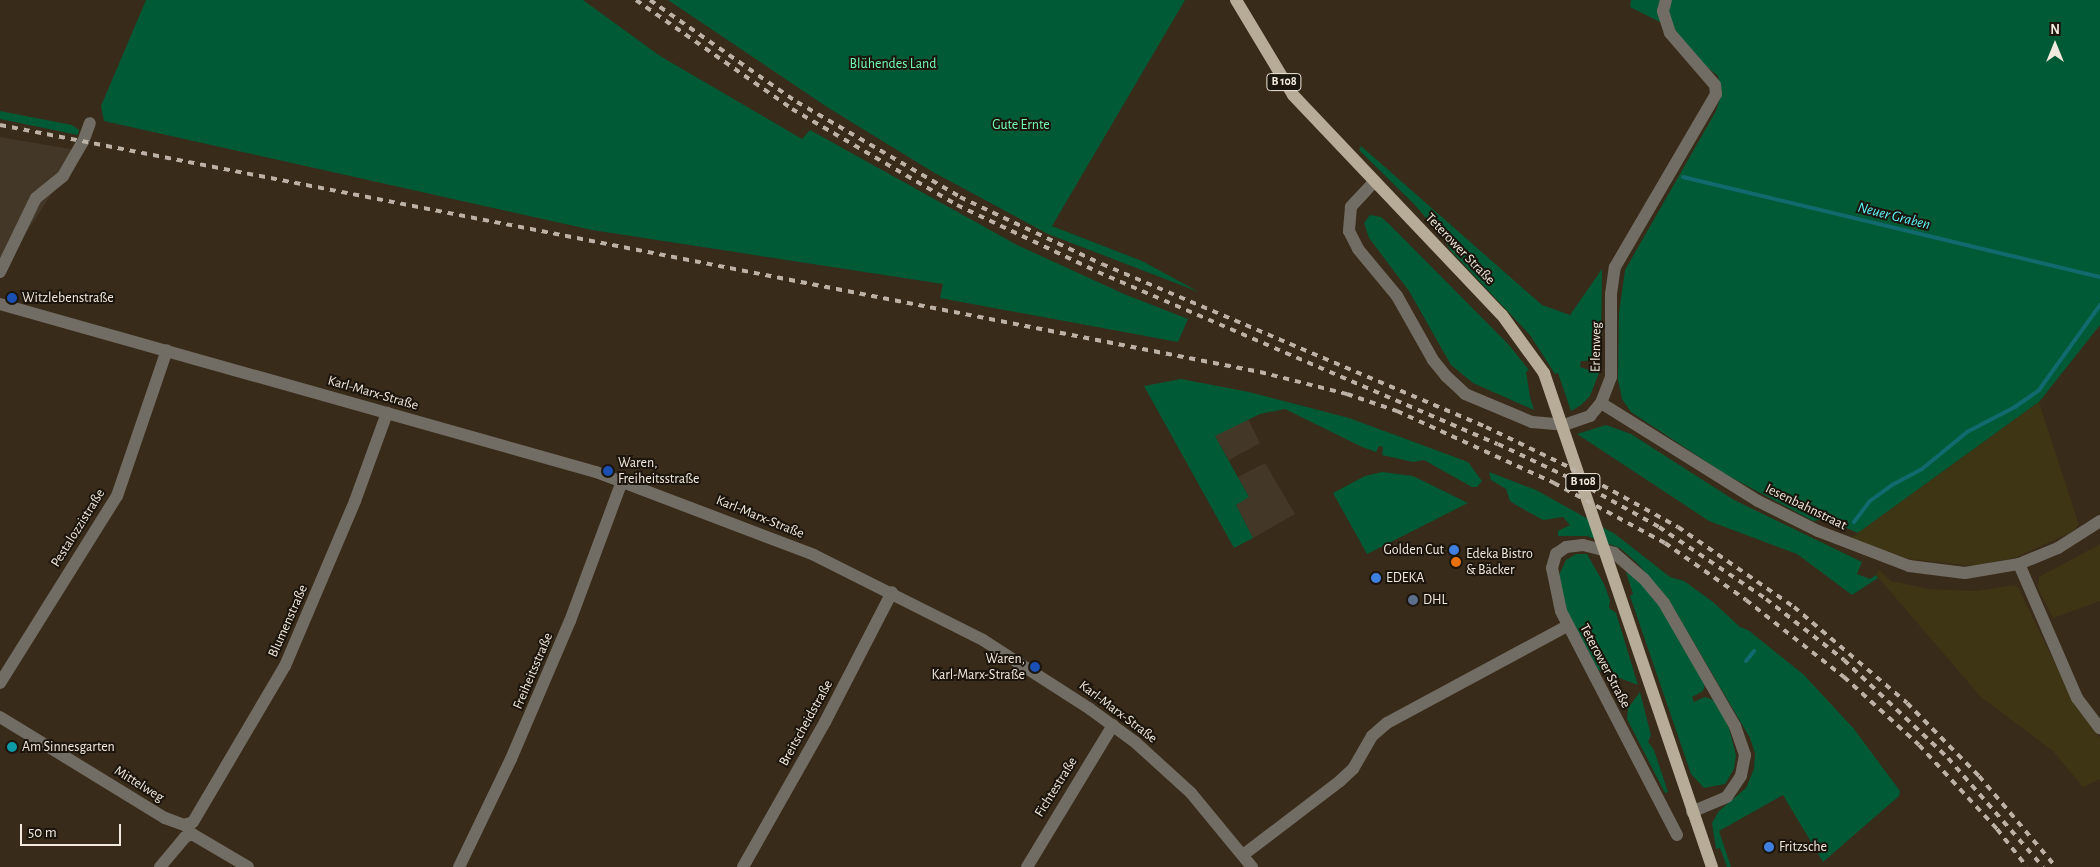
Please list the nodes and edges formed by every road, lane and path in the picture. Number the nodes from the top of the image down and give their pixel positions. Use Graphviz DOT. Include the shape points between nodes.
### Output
graph roads {
  1 [pos="1236,0"];
  2 [pos="1666,0"];
  3 [pos="90,123"];
  4 [pos="1374,182"];
  5 [pos="0,272"];
  6 [pos="0,304"];
  7 [pos="167,350"];
  8 [pos="1601,403"];
  9 [pos="387,413"];
  10 [pos="622,481"];
  11 [pos="2100,521"];
  12 [pos="2019,564"];
  13 [pos="892,592"];
  14 [pos="1567,626"];
  15 [pos="0,682"];
  16 [pos="0,717"];
  17 [pos="1113,725"];
  18 [pos="2100,728"];
  19 [pos="1692,812"];
  20 [pos="187,830"];
  21 [pos="1677,835"];
  22 [pos="1243,854"];
  23 [pos="160,867"];
  24 [pos="248,867"];
  25 [pos="459,867"];
  26 [pos="743,867"];
  27 [pos="1027,867"];
  28 [pos="1252,867"];
  29 [pos="1712,867"];
  1 -- 4 [label="main road, Teterower Straße / B 108" via="1293,94"];
  2 -- 8 [label="street, Erlenweg" via="1663,11 1670,33 1715,85 1716,94 1616,267 1612,294 1612,369"];
  3 -- 5 [label="street" via="63,176 36,198"];
  4 -- 8 [label="street" via="1348,215 1353,241 1388,282 1433,360 1456,387 1532,422 1551,425 1582,420"];
  4 -- 19 [label="main road, Teterower Straße / B 108" via="1502,315 1544,373 1621,591"];
  6 -- 7 [label="street, Karl-Marx-Straße"];
  7 -- 9 [label="street, Karl-Marx-Straße"];
  7 -- 15 [label="street, Pestalozzistraße" via="116,496"];
  8 -- 12 [label="street, Iesenbahnstraat" via="1758,501 1871,554 1936,571 1965,573"];
  9 -- 10 [label="street, Karl-Marx-Straße"];
  9 -- 20 [label="street, Blumenstraße" via="355,501 285,666"];
  10 -- 13 [label="street, Karl-Marx-Straße" via="814,555"];
  10 -- 25 [label="street, Freiheitsstraße" via="563,638 512,759"];
  11 -- 12 [label="street, Iesenbahnstraat" via="2058,548"];
  12 -- 18 [label="street" via="2078,698"];
  13 -- 17 [label="street, Karl-Marx-Straße" via="983,640"];
  13 -- 26 [label="street, Breitscheidstraße" via="825,722"];
  14 -- 19 [label="street, Teterower Straße" via="1551,576 1553,561 1566,547 1583,545 1614,553 1644,579 1664,603 1735,726 1745,755 1741,776 1727,797"];
  14 -- 21 [label="street, Teterower Straße"];
  14 -- 22 [label="street" via="1387,722 1372,736 1353,769 1340,781"];
  16 -- 20 [label="street, Mittelweg"];
  17 -- 22 [label="street, Karl-Marx-Straße" via="1191,793"];
  17 -- 27 [label="street, Fichtestraße"];
  19 -- 29 [label="main road, Teterower Straße / B 108"];
  20 -- 23 [label="street, Blumenstraße"];
  20 -- 24 [label="street"];
  22 -- 28 [label="street, Karl-Marx-Straße"];
}
